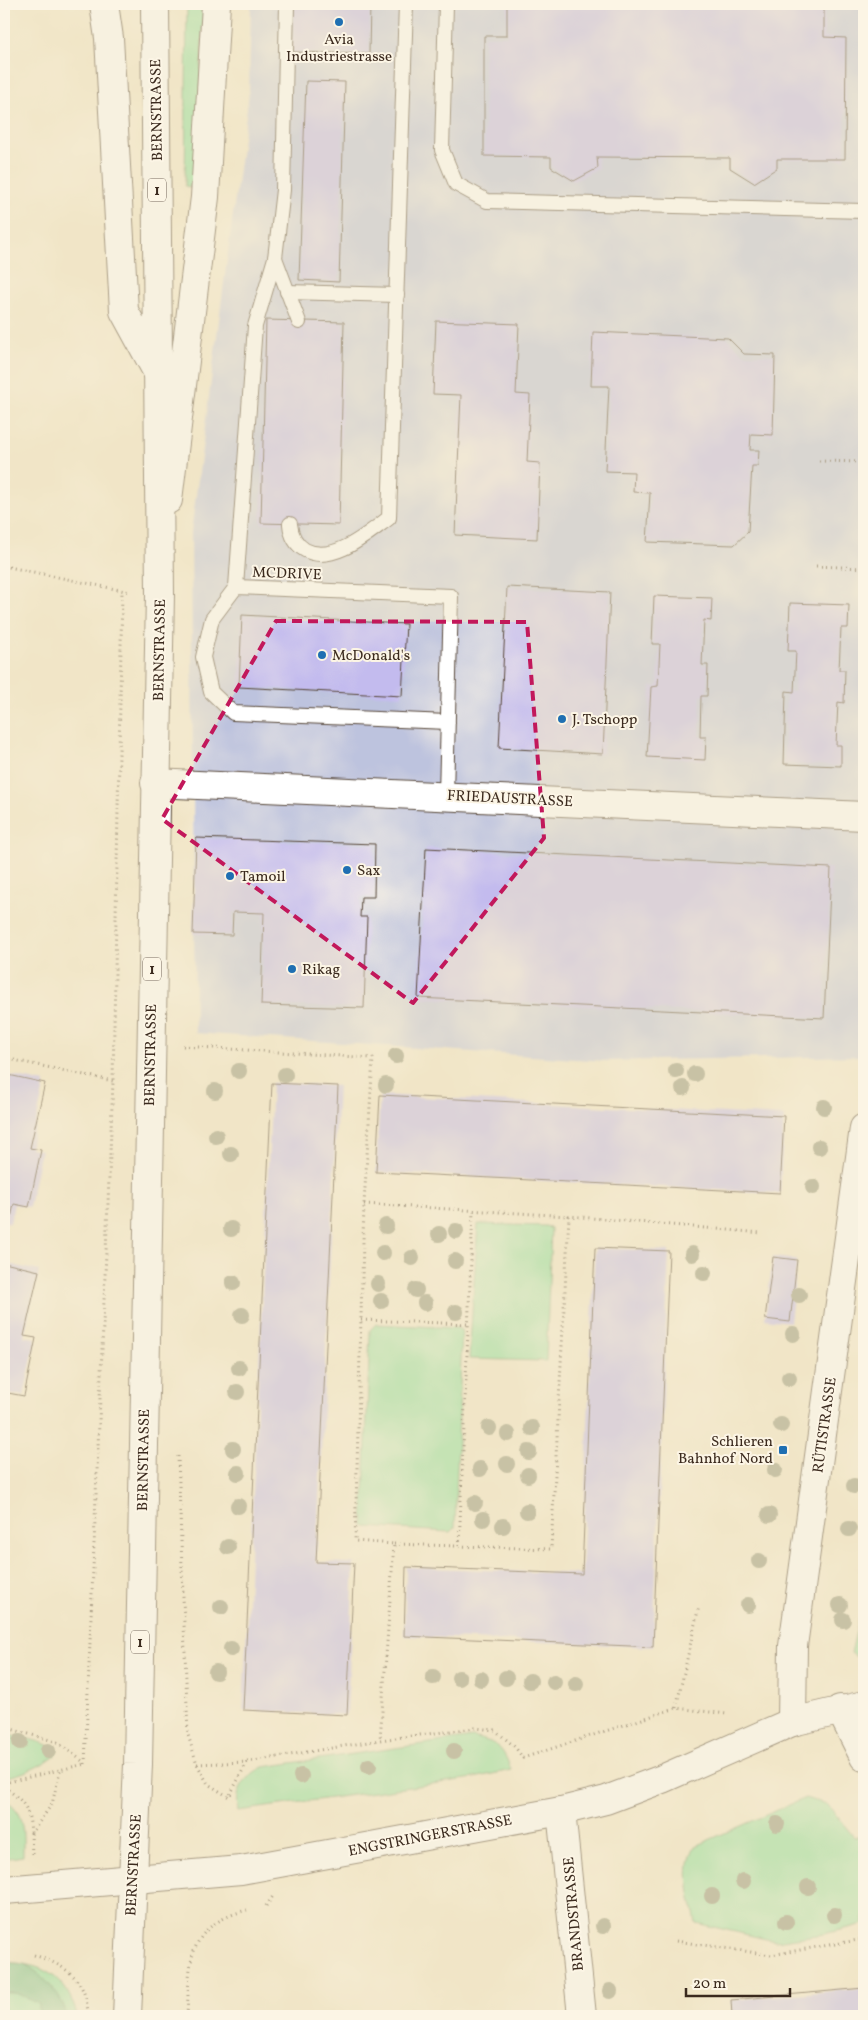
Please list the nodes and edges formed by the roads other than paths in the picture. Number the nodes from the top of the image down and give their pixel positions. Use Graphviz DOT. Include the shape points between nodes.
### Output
graph roads {
  1 [pos="104,4"];
  2 [pos="155,4"];
  3 [pos="216,4"];
  4 [pos="287,4"];
  5 [pos="406,4"];
  6 [pos="446,4"];
  7 [pos="864,211"];
  8 [pos="275,258"];
  9 [pos="288,292"];
  10 [pos="396,295"];
  11 [pos="299,322"];
  12 [pos="160,377"];
  13 [pos="290,524"];
  14 [pos="160,558"];
  15 [pos="236,587"];
  16 [pos="448,722"];
  17 [pos="155,783"];
  18 [pos="446,795"];
  19 [pos="864,816"];
  20 [pos="864,1128"];
  21 [pos="852,1707"];
  22 [pos="792,1722"];
  23 [pos="864,1757"];
  24 [pos="561,1811"];
  25 [pos="132,1880"];
  26 [pos="4,1890"];
  27 [pos="127,2016"];
  28 [pos="582,2016"];
  1 -- 12 [label="main road" via="109,38 124,311"];
  2 -- 12 [label="main road, BERNSTRASSE / 1"];
  3 -- 14 [label="main road" via="205,197"];
  4 -- 8 [label="lane" via="283,190"];
  5 -- 10 [label="lane"];
  6 -- 7 [label="lane" via="442,150 456,184 487,201"];
  8 -- 9 [label="lane"];
  8 -- 15 [label="lane" via="255,326"];
  9 -- 10 [label="lane"];
  9 -- 11 [label="lane"];
  10 -- 13 [label="lane" via="389,518 356,542 314,555 299,546"];
  12 -- 14 [label="main road, BERNSTRASSE / 1"];
  14 -- 17 [label="main road, BERNSTRASSE / 1"];
  15 -- 16 [label="lane, MCDRIVE" via="451,596"];
  15 -- 16 [label="lane, MCDRIVE" via="212,619 203,657 211,692 233,712"];
  16 -- 18 [label="lane"];
  17 -- 18 [label="main road, FRIEDAUSTRASSE"];
  17 -- 25 [label="main road, BERNSTRASSE / 1" via="138,1764"];
  18 -- 19 [label="main road, FRIEDAUSTRASSE"];
  20 -- 22 [label="main road, RÜTISTRASSE" via="793,1646"];
  21 -- 22 [label="main road, ENGSTRINGERSTRASSE"];
  21 -- 23 [label="main road, ENGSTRINGERSTRASSE"];
  22 -- 24 [label="main road, ENGSTRINGERSTRASSE" via="662,1779 606,1800"];
  24 -- 25 [label="main road, ENGSTRINGERSTRASSE" via="241,1870"];
  24 -- 28 [label="main road, BRANDSTRASSE"];
  25 -- 26 [label="main road, ENGSTRINGERSTRASSE"];
  25 -- 27 [label="main road, BERNSTRASSE / 1"];
}
